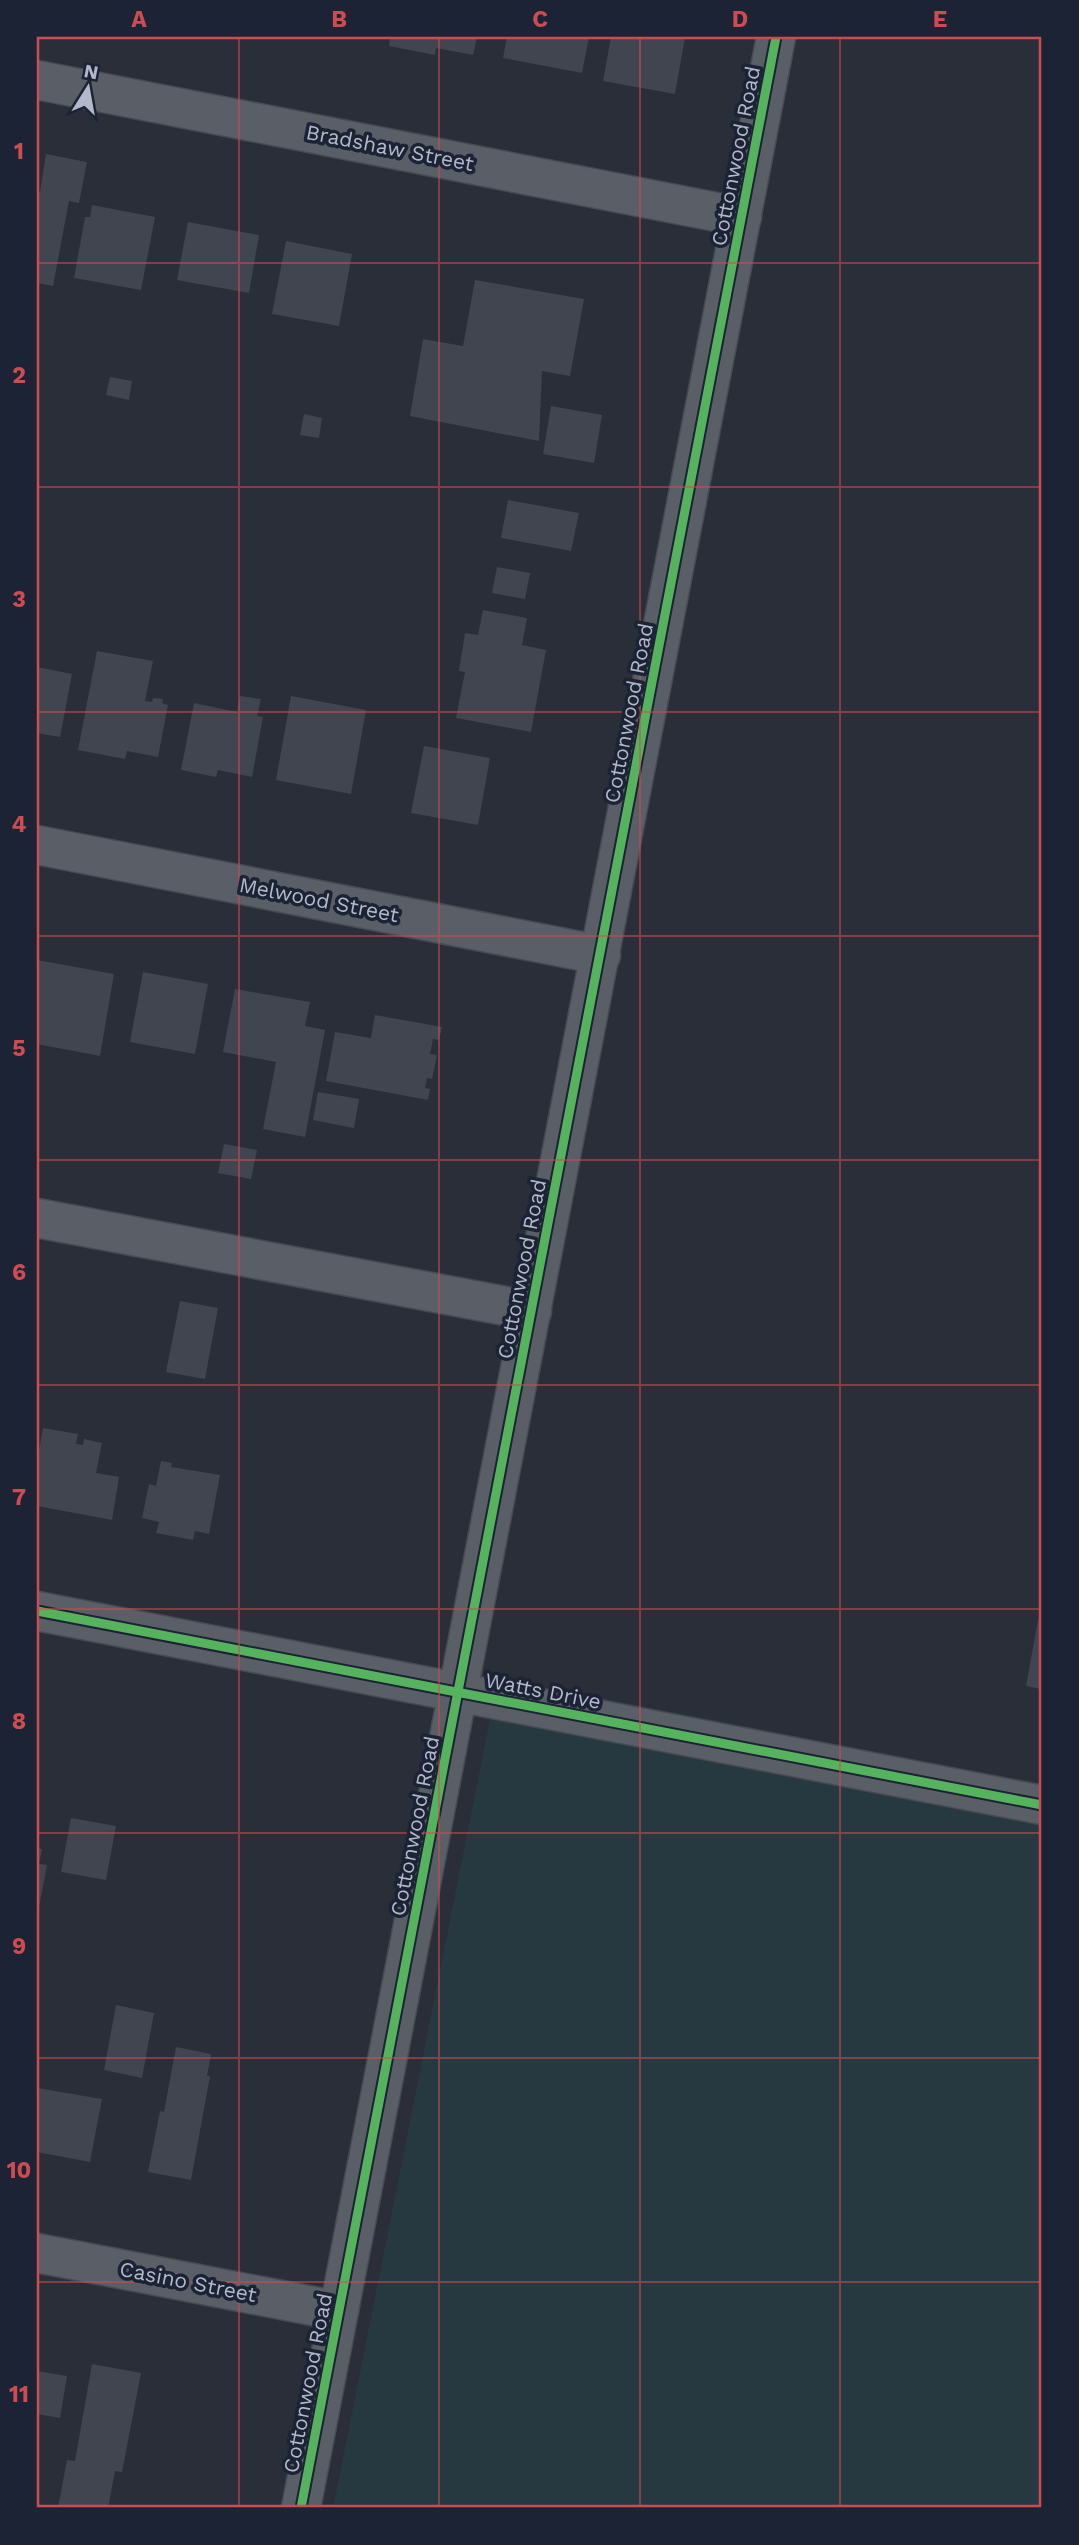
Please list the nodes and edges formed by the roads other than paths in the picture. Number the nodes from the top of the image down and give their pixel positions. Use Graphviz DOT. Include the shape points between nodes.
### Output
graph roads {
  1 [pos="776,37"];
  2 [pos="37,80"];
  3 [pos="742,217"];
  4 [pos="37,845"];
  5 [pos="601,955"];
  6 [pos="37,1218"];
  7 [pos="532,1311"];
  8 [pos="37,1611"];
  9 [pos="458,1693"];
  10 [pos="1042,1805"];
  11 [pos="37,2253"];
  12 [pos="339,2311"];
  13 [pos="301,2508"];
  1 -- 3 [label="street, Cottonwood Road"];
  2 -- 3 [label="street, Bradshaw Street"];
  3 -- 5 [label="street, Cottonwood Road"];
  4 -- 5 [label="street, Melwood Street"];
  5 -- 7 [label="street, Cottonwood Road"];
  6 -- 7 [label="street"];
  7 -- 9 [label="street, Cottonwood Road"];
  8 -- 9 [label="street, Watts Drive"];
  9 -- 10 [label="street, Watts Drive"];
  9 -- 12 [label="street, Cottonwood Road"];
  11 -- 12 [label="street, Casino Street"];
  12 -- 13 [label="street, Cottonwood Road"];
}
